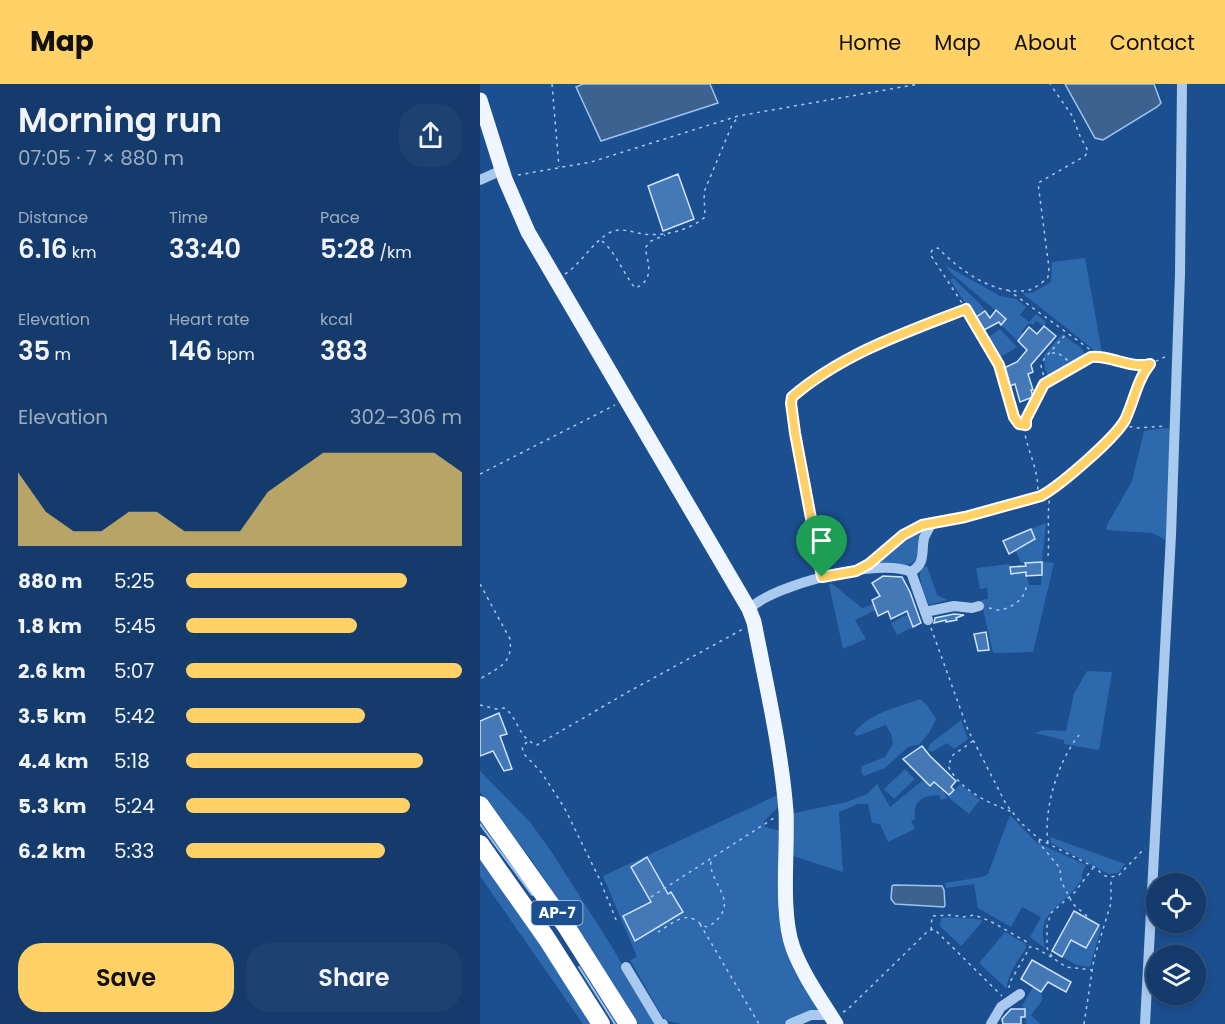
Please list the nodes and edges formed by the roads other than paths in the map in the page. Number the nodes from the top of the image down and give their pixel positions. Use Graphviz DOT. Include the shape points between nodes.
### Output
graph roads {
  1 [pos="1182,84"];
  2 [pos="480,100"];
  3 [pos="504,174"];
  4 [pos="480,180"];
  5 [pos="931,525"];
  6 [pos="910,572"];
  7 [pos="979,606"];
  8 [pos="752,615"];
  9 [pos="480,805"];
  10 [pos="480,844"];
  11 [pos="626,967"];
  12 [pos="1020,994"];
  13 [pos="833,1019"];
  14 [pos="601,1024"];
  15 [pos="628,1024"];
  16 [pos="663,1024"];
  17 [pos="790,1024"];
  18 [pos="991,1024"];
  19 [pos="1145,1024"];
  1 -- 19 [label="street" via="1171,535"];
  2 -- 3 [label="main road"];
  3 -- 4 [label="street"];
  3 -- 8 [label="main road" via="528,232"];
  5 -- 6 [label="street" via="925,536 921,564"];
  6 -- 7 [label="street" via="927,616 954,606"];
  6 -- 8 [label="street" via="896,567 822,577 756,602"];
  8 -- 13 [label="main road" via="786,812 787,920 793,948"];
  9 -- 15 [label="highway, AP-7" via="566,926"];
  10 -- 14 [label="highway, AP-7"];
  11 -- 16 [label="street"];
  12 -- 18 [label="street" via="1001,1007"];
  13 -- 17 [label="street" via="811,1015"];
}
